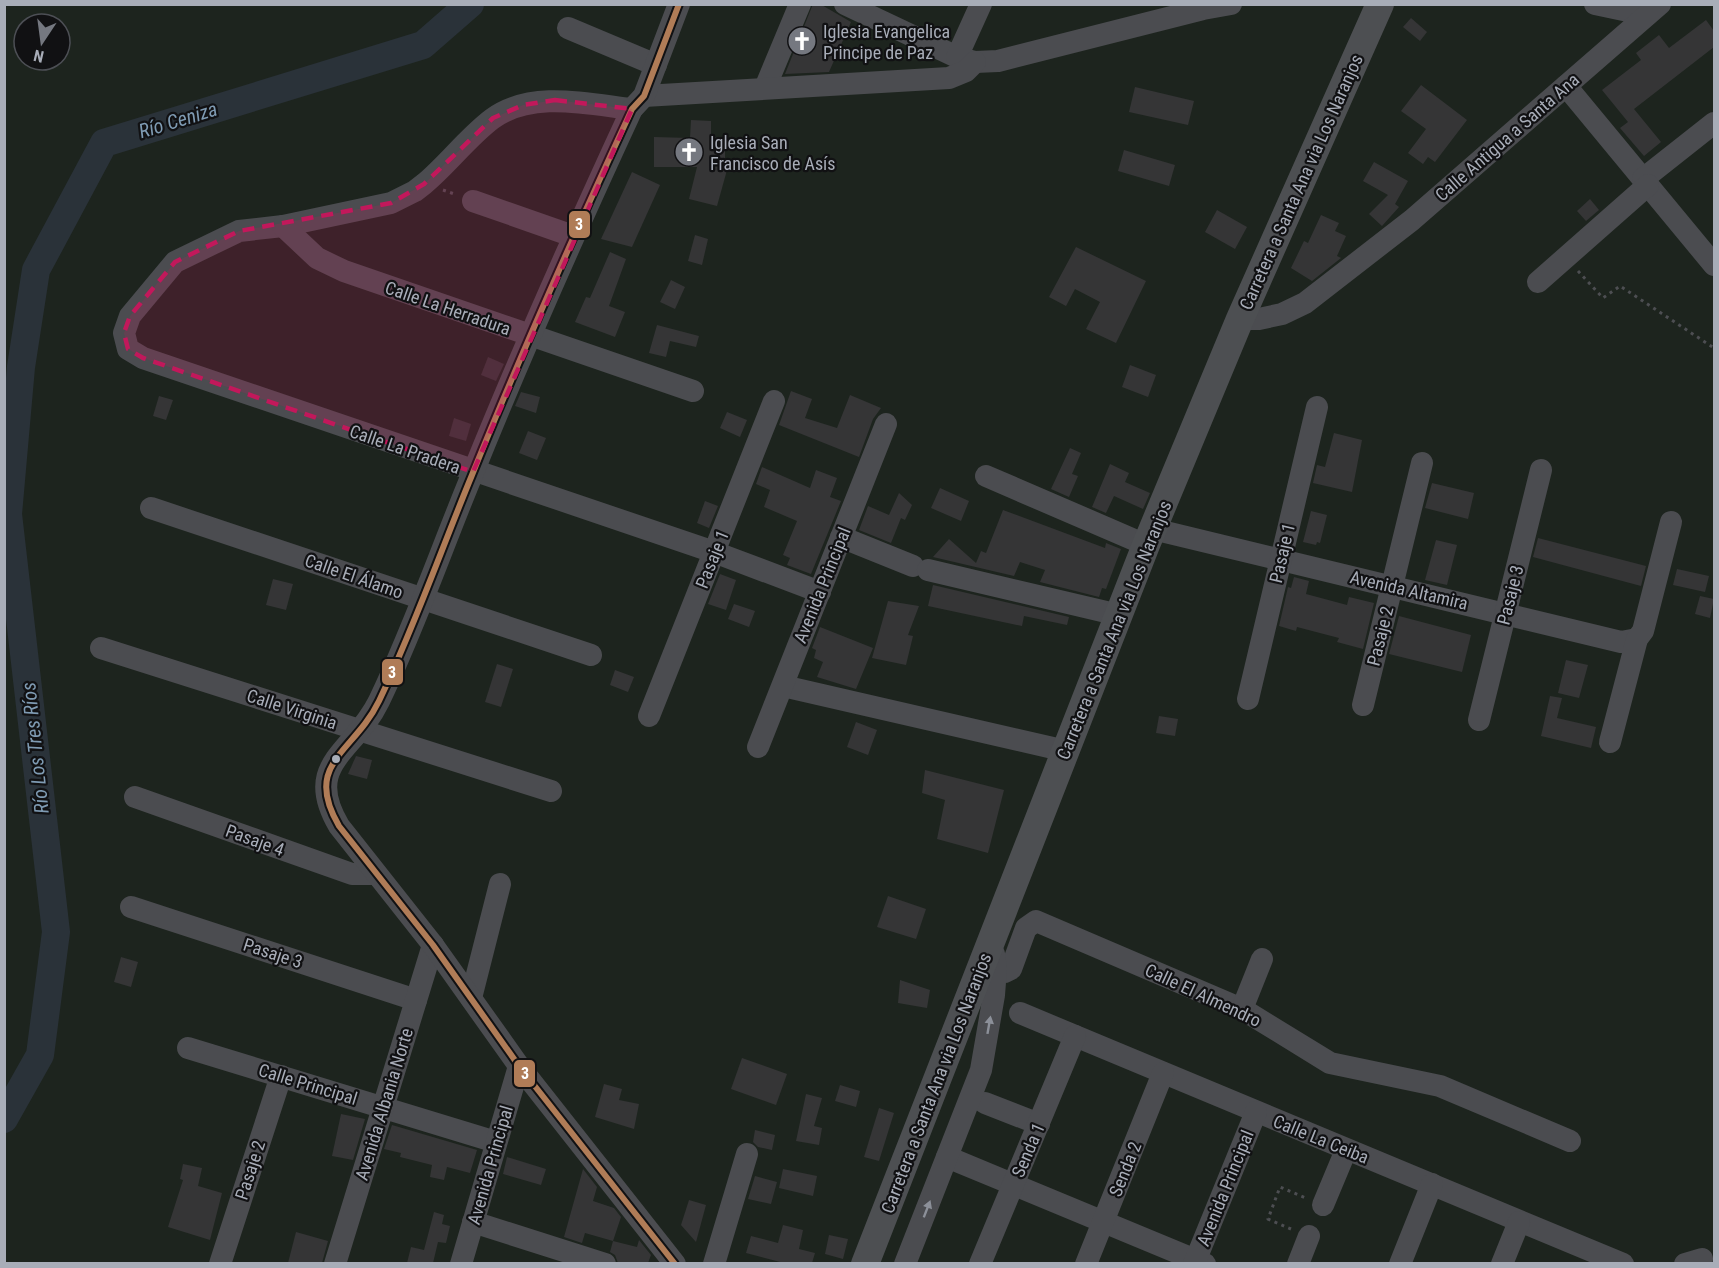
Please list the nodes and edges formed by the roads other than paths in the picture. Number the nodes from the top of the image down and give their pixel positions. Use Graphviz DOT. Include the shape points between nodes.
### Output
graph roads {
  1 [pos="679,4"];
  2 [pos="800,4"];
  3 [pos="845,4"];
  4 [pos="981,4"];
  5 [pos="1232,4"];
  6 [pos="1380,4"];
  7 [pos="1594,4"];
  8 [pos="1653,10"];
  9 [pos="568,28"];
  10 [pos="966,59"];
  11 [pos="656,65"];
  12 [pos="1566,86"];
  13 [pos="765,88"];
  14 [pos="638,103"];
  15 [pos="1714,123"];
  16 [pos="1645,182"];
  17 [pos="473,201"];
  18 [pos="283,226"];
  19 [pos="573,236"];
  20 [pos="1714,265"];
  21 [pos="1538,282"];
  22 [pos="1240,318"];
  23 [pos="531,336"];
  24 [pos="693,391"];
  25 [pos="774,401"];
  26 [pos="1317,407"];
  27 [pos="886,424"];
  28 [pos="1422,463"];
  29 [pos="1541,470"];
  30 [pos="473,472"];
  31 [pos="986,476"];
  32 [pos="151,508"];
  33 [pos="1671,522"];
  34 [pos="841,537"];
  35 [pos="1150,537"];
  36 [pos="714,552"];
  37 [pos="1280,560"];
  38 [pos="1392,586"];
  39 [pos="820,592"];
  40 [pos="422,599"];
  41 [pos="1506,613"];
  42 [pos="1119,615"];
  43 [pos="1637,639"];
  44 [pos="101,648"];
  45 [pos="591,656"];
  46 [pos="783,686"];
  47 [pos="1248,699"];
  48 [pos="1363,705"];
  49 [pos="649,716"];
  50 [pos="1479,720"];
  51 [pos="362,731"];
  52 [pos="1610,742"];
  53 [pos="758,747"];
  54 [pos="1066,751"];
  55 [pos="551,792"];
  56 [pos="135,797"];
  57 [pos="376,874"];
  58 [pos="500,884"];
  59 [pos="131,907"];
  60 [pos="991,940"];
  61 [pos="433,945"];
  62 [pos="1263,959"];
  63 [pos="996,969"];
  64 [pos="471,998"];
  65 [pos="416,1000"];
  66 [pos="1242,1009"];
  67 [pos="1020,1013"];
  68 [pos="1075,1036"];
  69 [pos="188,1048"];
  70 [pos="519,1066"];
  71 [pos="1162,1073"];
  72 [pos="281,1076"];
  73 [pos="985,1102"];
  74 [pos="382,1107"];
  75 [pos="1256,1112"];
  76 [pos="1039,1124"];
  77 [pos="1570,1141"];
  78 [pos="496,1142"];
  79 [pos="1346,1150"];
  80 [pos="747,1154"];
  81 [pos="947,1157"];
  82 [pos="1014,1184"];
  83 [pos="1432,1184"];
  84 [pos="1323,1205"];
  85 [pos="472,1222"];
  86 [pos="1103,1222"];
  87 [pos="1519,1222"];
  88 [pos="1310,1236"];
  89 [pos="657,1254"];
  90 [pos="1198,1262"];
  91 [pos="220,1263"];
  92 [pos="335,1263"];
  93 [pos="461,1263"];
  94 [pos="605,1263"];
  95 [pos="675,1263"];
  96 [pos="714,1263"];
  97 [pos="865,1263"];
  98 [pos="905,1263"];
  99 [pos="980,1263"];
  100 [pos="1086,1263"];
  101 [pos="1298,1263"];
  102 [pos="1400,1263"];
  103 [pos="1502,1263"];
  104 [pos="1623,1263"];
  1 -- 11 [label="street"];
  2 -- 13 [label="street"];
  3 -- 10 [label="street"];
  4 -- 10 [label="street"];
  5 -- 10 [label="street" via="998,61"];
  6 -- 22 [label="main road, Carretera a Santa Ana via Los Naranjos"];
  7 -- 8 [label="street"];
  8 -- 12 [label="street, Calle Antigua a Santa Ana"];
  9 -- 11 [label="street"];
  10 -- 13 [label="street" via="966,71 948,78"];
  11 -- 14 [label="street"];
  12 -- 16 [label="street"];
  12 -- 22 [label="street, Calle Antigua a Santa Ana" via="1412,220 1305,303 1282,314"];
  13 -- 14 [label="street"];
  14 -- 18 [label="street" via="555,100 523,105 493,118 415,191 391,202"];
  14 -- 19 [label="street"];
  15 -- 16 [label="street"];
  16 -- 20 [label="street"];
  16 -- 21 [label="street"];
  17 -- 19 [label="street"];
  18 -- 23 [label="street, Calle La Herradura" via="316,258 344,272"];
  18 -- 30 [label="street, Calle La Pradera" via="239,231 175,262 130,316 124,333 128,349 143,358"];
  19 -- 23 [label="street"];
  22 -- 35 [label="main road, Carretera a Santa Ana via Los Naranjos"];
  23 -- 24 [label="street, Calle La Herradura"];
  23 -- 30 [label="street"];
  25 -- 36 [label="street, Pasaje 1"];
  26 -- 37 [label="street, Pasaje 1"];
  27 -- 34 [label="street, Avenida Principal"];
  28 -- 38 [label="street, Pasaje 2"];
  29 -- 41 [label="street, Pasaje 3"];
  30 -- 36 [label="street, Calle La Pradera"];
  30 -- 40 [label="street"];
  31 -- 35 [label="street, Avenida Altamira"];
  32 -- 40 [label="street, Calle El Álamo"];
  33 -- 43 [label="street" via="1644,631"];
  34 -- 39 [label="street, Avenida Principal"];
  34 -- 42 [label="street" via="920,568"];
  35 -- 37 [label="street, Avenida Altamira" via="1180,536"];
  35 -- 42 [label="main road, Carretera a Santa Ana via Los Naranjos"];
  36 -- 39 [label="street, Calle La Pradera"];
  36 -- 49 [label="street, Pasaje 1"];
  37 -- 38 [label="street, Avenida Altamira"];
  37 -- 47 [label="street, Pasaje 1"];
  38 -- 41 [label="street, Avenida Altamira"];
  38 -- 48 [label="street, Pasaje 2"];
  39 -- 46 [label="street, Avenida Principal"];
  40 -- 45 [label="street, Calle El Álamo"];
  40 -- 51 [label="street" via="390,678"];
  41 -- 43 [label="street, Avenida Altamira" via="1621,642"];
  41 -- 50 [label="street, Pasaje 3"];
  42 -- 54 [label="main road, Carretera a Santa Ana via Los Naranjos"];
  43 -- 52 [label="street"];
  44 -- 51 [label="street, Calle Virginia"];
  46 -- 53 [label="street, Avenida Principal"];
  46 -- 54 [label="street"];
  51 -- 55 [label="street, Calle Virginia"];
  51 -- 57 [label="street" via="339,755 324,791 339,826"];
  54 -- 60 [label="main road, Carretera a Santa Ana via Los Naranjos"];
  56 -- 57 [label="street, Pasaje 4" via="352,874"];
  57 -- 61 [label="street"];
  58 -- 64 [label="street"];
  59 -- 65 [label="street, Pasaje 3"];
  60 -- 63 [label="street"];
  60 -- 97 [label="main road, Carretera a Santa Ana via Los Naranjos"];
  61 -- 64 [label="street"];
  61 -- 65 [label="street, Avenida Albania Norte"];
  62 -- 66 [label="street"];
  63 -- 66 [label="street, Calle El Almendro" via="1011,969 1026,927 1036,921"];
  81 -- 63 [label="street, one-way" via="981,1070"];
  64 -- 70 [label="street"];
  65 -- 74 [label="street, Avenida Albania Norte"];
  66 -- 77 [label="street, Calle El Almendro" via="1330,1063 1440,1086"];
  67 -- 68 [label="street, Calle La Ceiba"];
  68 -- 71 [label="street, Calle La Ceiba"];
  68 -- 76 [label="street, Senda 1"];
  69 -- 72 [label="street, Calle Principal"];
  70 -- 78 [label="street, Avenida Principal"];
  70 -- 89 [label="street"];
  71 -- 75 [label="street, Calle La Ceiba"];
  71 -- 86 [label="street, Senda 2"];
  72 -- 74 [label="street, Calle Principal"];
  72 -- 91 [label="street, Pasaje 2"];
  73 -- 76 [label="street"];
  74 -- 78 [label="street, Calle Principal"];
  74 -- 92 [label="street, Avenida Albania Norte"];
  75 -- 79 [label="street, Calle La Ceiba"];
  75 -- 90 [label="street, Avenida Principal"];
  76 -- 82 [label="street, Senda 1"];
  78 -- 85 [label="street, Avenida Principal"];
  79 -- 83 [label="street, Calle La Ceiba"];
  79 -- 84 [label="street"];
  80 -- 96 [label="street"];
  81 -- 82 [label="street"];
  98 -- 81 [label="street, one-way"];
  82 -- 86 [label="street"];
  82 -- 99 [label="street, Senda 1"];
  83 -- 87 [label="street, Calle La Ceiba"];
  83 -- 102 [label="street"];
  85 -- 93 [label="street, Avenida Principal"];
  85 -- 94 [label="street"];
  86 -- 90 [label="street"];
  86 -- 100 [label="street, Senda 2"];
  87 -- 103 [label="street"];
  87 -- 104 [label="street, Calle La Ceiba"];
  88 -- 101 [label="street"];
  89 -- 95 [label="street"];
}
